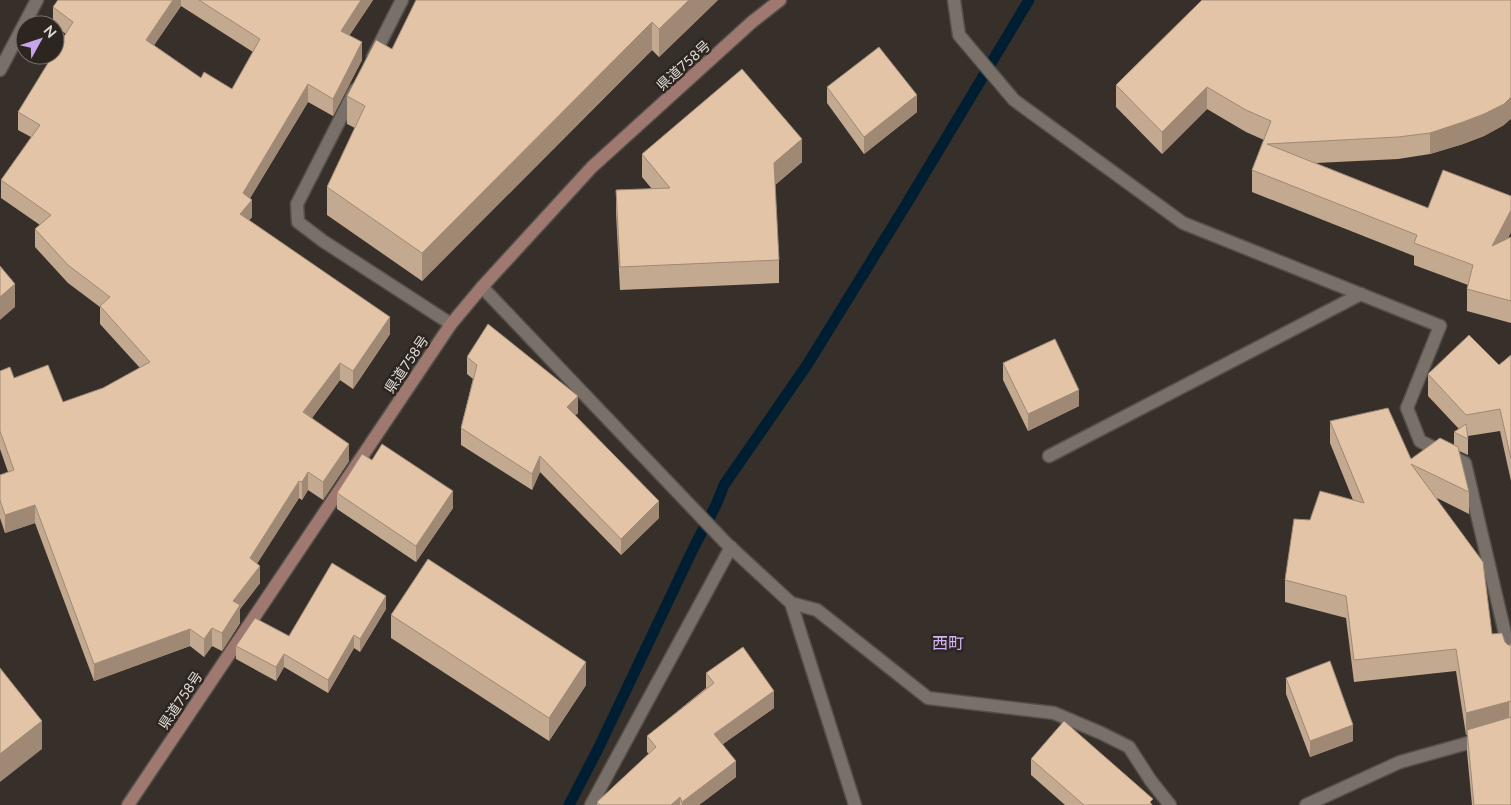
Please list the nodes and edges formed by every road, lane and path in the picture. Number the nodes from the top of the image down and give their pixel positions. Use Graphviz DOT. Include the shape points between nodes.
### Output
graph roads {
  1 [pos="37,0"];
  2 [pos="402,0"];
  3 [pos="780,0"];
  4 [pos="954,0"];
  5 [pos="0,70"];
  6 [pos="482,287"];
  7 [pos="1361,294"];
  8 [pos="451,324"];
  9 [pos="1049,456"];
  10 [pos="729,545"];
  11 [pos="791,603"];
  12 [pos="1511,659"];
  13 [pos="1511,731"];
  14 [pos="128,805"];
  15 [pos="592,805"];
  16 [pos="855,805"];
  17 [pos="1170,805"];
  18 [pos="1306,805"];
  1 -- 5 [label="street"];
  2 -- 8 [label="street" via="297,204 298,222"];
  3 -- 6 [label="main road, 県道758号" via="592,167"];
  4 -- 7 [label="street" via="958,35 1014,100 1183,223"];
  6 -- 8 [label="main road, 県道758号"];
  6 -- 10 [label="street"];
  7 -- 9 [label="street"];
  7 -- 12 [label="street" via="1440,326 1407,408 1420,441 1465,463"];
  8 -- 14 [label="main road, 県道758号"];
  10 -- 11 [label="street"];
  10 -- 15 [label="street"];
  11 -- 16 [label="street"];
  11 -- 17 [label="street" via="817,610 928,698 1054,713 1129,747"];
  13 -- 18 [label="street" via="1400,762"];
}
